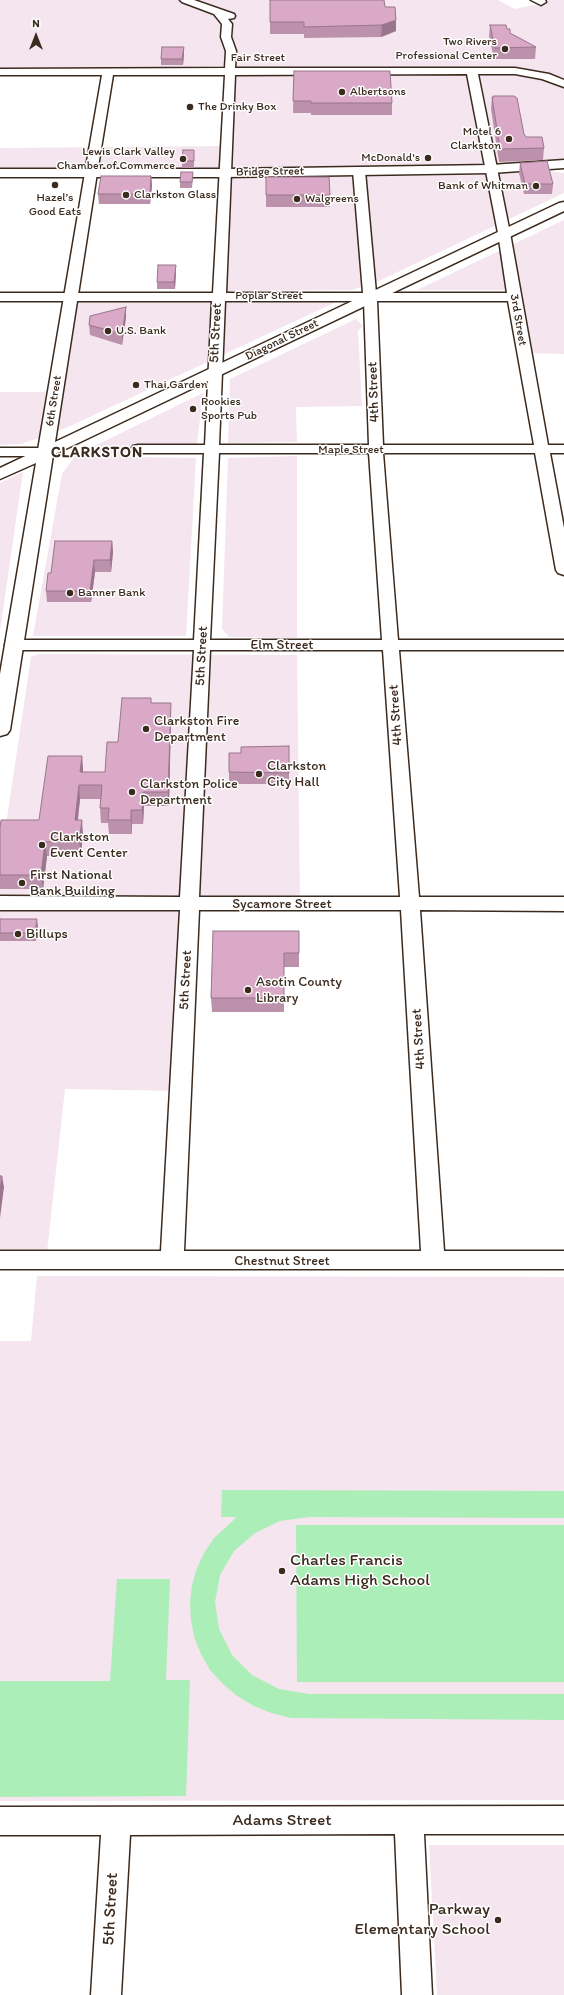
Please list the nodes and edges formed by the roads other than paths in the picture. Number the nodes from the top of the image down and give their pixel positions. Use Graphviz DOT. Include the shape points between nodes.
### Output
graph roads {
  1 [pos="185,0"];
  2 [pos="218,12"];
  3 [pos="236,23"];
  4 [pos="231,51"];
  5 [pos="230,71"];
  6 [pos="472,71"];
  7 [pos="515,71"];
  8 [pos="0,72"];
  9 [pos="108,72"];
  10 [pos="560,77"];
  11 [pos="564,164"];
  12 [pos="540,166"];
  13 [pos="491,169"];
  14 [pos="564,169"];
  15 [pos="359,171"];
  16 [pos="0,173"];
  17 [pos="91,173"];
  18 [pos="225,173"];
  19 [pos="564,206"];
  20 [pos="504,233"];
  21 [pos="218,296"];
  22 [pos="514,296"];
  23 [pos="0,297"];
  24 [pos="71,297"];
  25 [pos="370,297"];
  26 [pos="214,374"];
  27 [pos="138,449"];
  28 [pos="213,449"];
  29 [pos="542,449"];
  30 [pos="564,449"];
  31 [pos="376,450"];
  32 [pos="0,452"];
  33 [pos="55,460"];
  34 [pos="0,474"];
  35 [pos="564,570"];
  36 [pos="7,645"];
  37 [pos="202,645"];
  38 [pos="390,645"];
  39 [pos="564,645"];
  40 [pos="0,730"];
  41 [pos="0,903"];
  42 [pos="189,904"];
  43 [pos="410,904"];
  44 [pos="564,904"];
  45 [pos="0,1260"];
  46 [pos="433,1260"];
  47 [pos="564,1260"];
  48 [pos="172,1262"];
  49 [pos="409,1820"];
  50 [pos="564,1820"];
  51 [pos="0,1822"];
  52 [pos="116,1822"];
  53 [pos="106,1995"];
  54 [pos="417,1995"];
  1 -- 2 [label="street"];
  2 -- 3 [label="street" via="231,17"];
  2 -- 3 [label="street, 5th Street" via="235,7"];
  2 -- 4 [label="street, 5th Street" via="227,24 226,38"];
  3 -- 4 [label="street, 5th Street" via="235,45"];
  4 -- 5 [label="street, 5th Street"];
  5 -- 6 [label="street, Fair Street"];
  5 -- 9 [label="street, Fair Street"];
  5 -- 18 [label="street, 5th Street"];
  6 -- 7 [label="street, Fair Street"];
  6 -- 13 [label="street, 3rd Street"];
  7 -- 10 [label="street, Fair Street"];
  7 -- 10 [label="street, Fair Street"];
  8 -- 9 [label="street, Fair Street"];
  9 -- 17 [label="street, 6th Street"];
  11 -- 12 [label="main road, Bridge Street"];
  12 -- 13 [label="main road, Bridge Street"];
  12 -- 14 [label="main road, Bridge Street"];
  13 -- 15 [label="main road, Bridge Street"];
  13 -- 20 [label="street, 3rd Street"];
  15 -- 18 [label="main road, Bridge Street"];
  15 -- 25 [label="street, 4th Street"];
  16 -- 17 [label="main road, Bridge Street"];
  17 -- 18 [label="main road, Bridge Street"];
  17 -- 24 [label="main road, 6th Street"];
  18 -- 21 [label="street, 5th Street"];
  19 -- 20 [label="main road, Diagonal Street"];
  20 -- 22 [label="street, 3rd Street"];
  20 -- 25 [label="main road, Diagonal Street"];
  21 -- 24 [label="street, Poplar Street"];
  21 -- 25 [label="street, Poplar Street"];
  21 -- 26 [label="street, 5th Street"];
  22 -- 25 [label="street, Poplar Street"];
  22 -- 29 [label="street, 3rd Street"];
  23 -- 24 [label="street, Poplar Street"];
  24 -- 33 [label="main road, 6th Street"];
  25 -- 26 [label="main road, Diagonal Street"];
  25 -- 31 [label="street, 4th Street"];
  26 -- 28 [label="street, 5th Street"];
  26 -- 33 [label="main road, Diagonal Street" via="136,410 110,432"];
  27 -- 28 [label="street, Maple Street"];
  28 -- 31 [label="street, Maple Street"];
  28 -- 37 [label="street, 5th Street"];
  29 -- 30 [label="street, Maple Street"];
  29 -- 31 [label="street, Maple Street"];
  29 -- 35 [label="street, 3rd Street"];
  31 -- 38 [label="street, 4th Street"];
  32 -- 33 [label="street"];
  33 -- 34 [label="main road"];
  33 -- 36 [label="main road, 6th Street" via="39,492"];
  36 -- 37 [label="street, Elm Street"];
  36 -- 40 [label="main road, 6th Street"];
  37 -- 38 [label="street, Elm Street"];
  37 -- 42 [label="street, 5th Street"];
  38 -- 39 [label="street, Elm Street"];
  38 -- 43 [label="street, 4th Street"];
  41 -- 42 [label="street, Sycamore Street"];
  42 -- 43 [label="street, Sycamore Street"];
  42 -- 48 [label="street, 5th Street"];
  43 -- 44 [label="street, Sycamore Street"];
  43 -- 46 [label="street, 4th Street"];
  45 -- 48 [label="street, Chestnut Street"];
  46 -- 47 [label="street, Chestnut Street"];
  46 -- 48 [label="street, Chestnut Street"];
  49 -- 50 [label="street, Adams Street"];
  49 -- 52 [label="street, Adams Street"];
  49 -- 54 [label="street"];
  51 -- 52 [label="street, Adams Street"];
  52 -- 53 [label="street, 5th Street"];
}
